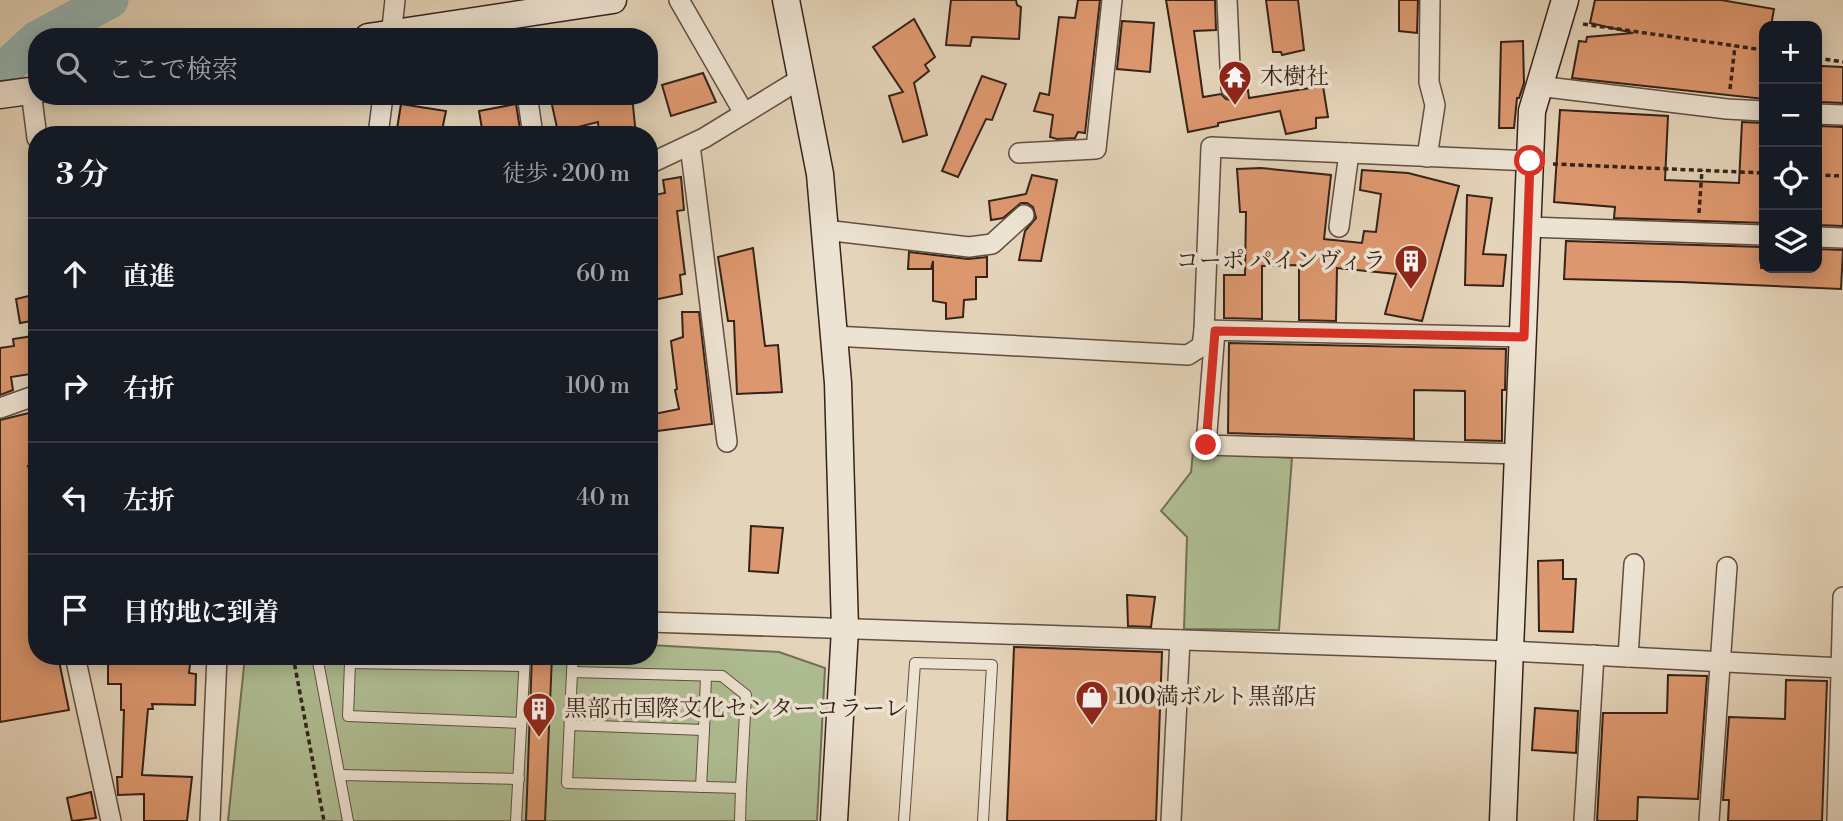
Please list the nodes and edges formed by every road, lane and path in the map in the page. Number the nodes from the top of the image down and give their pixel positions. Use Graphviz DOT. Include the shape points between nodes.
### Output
graph roads {
  1 [pos="395,0"];
  2 [pos="613,0"];
  3 [pos="679,0"];
  4 [pos="786,0"];
  5 [pos="1112,0"];
  6 [pos="1227,0"];
  7 [pos="1430,0"];
  8 [pos="1565,0"];
  9 [pos="386,28"];
  10 [pos="430,28"];
  11 [pos="1735,46"];
  12 [pos="1822,59"];
  13 [pos="1843,62"];
  14 [pos="802,78"];
  15 [pos="1538,86"];
  16 [pos="1231,88"];
  17 [pos="28,91"];
  18 [pos="0,95"];
  19 [pos="35,105"];
  20 [pos="382,105"];
  21 [pos="529,105"];
  22 [pos="1727,109"];
  23 [pos="1759,111"];
  24 [pos="744,113"];
  25 [pos="1822,114"];
  26 [pos="1843,115"];
  27 [pos="36,126"];
  28 [pos="379,126"];
  29 [pos="532,126"];
  30 [pos="690,145"];
  31 [pos="1019,153"];
  32 [pos="1349,153"];
  33 [pos="1427,156"];
  34 [pos="658,160"];
  35 [pos="1539,162"];
  36 [pos="1702,170"];
  37 [pos="1759,173"];
  38 [pos="1822,175"];
  39 [pos="1843,176"];
  40 [pos="1024,215"];
  41 [pos="1339,226"];
  42 [pos="1528,227"];
  43 [pos="825,230"];
  44 [pos="1698,233"];
  45 [pos="1759,235"];
  46 [pos="1822,237"];
  47 [pos="1843,238"];
  48 [pos="1210,330"];
  49 [pos="834,336"];
  50 [pos="1524,337"];
  51 [pos="28,398"];
  52 [pos="0,408"];
  53 [pos="727,442"];
  54 [pos="1519,454"];
  55 [pos="1634,564"];
  56 [pos="1727,567"];
  57 [pos="1843,597"];
  58 [pos="658,622"];
  59 [pos="845,629"];
  60 [pos="1180,640"];
  61 [pos="1511,651"];
  62 [pos="1594,655"];
  63 [pos="1629,657"];
  64 [pos="1720,662"];
  65 [pos="77,665"];
  66 [pos="217,665"];
  67 [pos="295,665"];
  68 [pos="319,665"];
  69 [pos="350,665"];
  70 [pos="525,665"];
  71 [pos="572,665"];
  72 [pos="1842,668"];
  73 [pos="572,672"];
  74 [pos="706,676"];
  75 [pos="329,716"];
  76 [pos="348,716"];
  77 [pos="522,723"];
  78 [pos="570,725"];
  79 [pos="704,730"];
  80 [pos="340,775"];
  81 [pos="519,779"];
  82 [pos="701,787"];
  83 [pos="741,788"];
  84 [pos="1839,810"];
  85 [pos="111,821"];
  86 [pos="210,821"];
  87 [pos="324,821"];
  88 [pos="348,821"];
  89 [pos="516,821"];
  90 [pos="740,821"];
  91 [pos="834,821"];
  92 [pos="904,821"];
  93 [pos="984,821"];
  94 [pos="1171,821"];
  95 [pos="1503,821"];
  96 [pos="1584,821"];
  97 [pos="1709,821"];
  1 -- 9 [label="street"];
  2 -- 10 [label="street"];
  3 -- 24 [label="street"];
  4 -- 14 [label="street"];
  5 -- 31 [label="street" via="1096,149"];
  6 -- 16 [label="street"];
  7 -- 33 [label="street" via="1429,82 1435,105"];
  8 -- 15 [label="street"];
  11 -- 22 [label="path"];
  12 -- 13 [label="path"];
  14 -- 24 [label="street"];
  14 -- 43 [label="street"];
  15 -- 22 [label="street"];
  15 -- 35 [label="street" via="1532,111"];
  17 -- 18 [label="street"];
  19 -- 27 [label="street"];
  20 -- 28 [label="street"];
  21 -- 29 [label="street"];
  22 -- 23 [label="street"];
  24 -- 30 [label="street"];
  25 -- 26 [label="street"];
  30 -- 34 [label="street"];
  30 -- 53 [label="street"];
  32 -- 33 [label="street"];
  32 -- 41 [label="street"];
  32 -- 48 [label="street" via="1211,147"];
  33 -- 35 [label="street"];
  35 -- 36 [label="path"];
  35 -- 42 [label="street"];
  36 -- 37 [label="path"];
  36 -- 44 [label="path"];
  38 -- 39 [label="path"];
  40 -- 43 [label="street" via="992,244 970,247"];
  42 -- 44 [label="street"];
  42 -- 50 [label="street"];
  43 -- 49 [label="street"];
  44 -- 45 [label="street"];
  46 -- 47 [label="street"];
  48 -- 49 [label="street" via="1202,346 1188,355"];
  48 -- 50 [label="street"];
  48 -- 54 [label="street" via="1206,445"];
  49 -- 59 [label="street"];
  50 -- 54 [label="street"];
  51 -- 52 [label="street"];
  54 -- 61 [label="street"];
  55 -- 63 [label="street"];
  56 -- 64 [label="street"];
  57 -- 72 [label="street"];
  58 -- 59 [label="street"];
  59 -- 60 [label="street"];
  59 -- 91 [label="street"];
  60 -- 61 [label="street"];
  60 -- 94 [label="street"];
  61 -- 62 [label="street"];
  61 -- 95 [label="street"];
  62 -- 63 [label="street"];
  62 -- 96 [label="street"];
  63 -- 64 [label="street"];
  64 -- 72 [label="street"];
  64 -- 97 [label="street"];
  65 -- 85 [label="street"];
  66 -- 86 [label="street"];
  67 -- 87 [label="path"];
  68 -- 75 [label="lane"];
  69 -- 76 [label="lane"];
  70 -- 77 [label="lane"];
  71 -- 73 [label="lane"];
  72 -- 84 [label="street"];
  73 -- 74 [label="lane"];
  73 -- 78 [label="lane"];
  74 -- 79 [label="lane"];
  74 -- 83 [label="lane" via="722,676 746,695"];
  75 -- 76 [label="lane"];
  75 -- 80 [label="lane"];
  76 -- 77 [label="lane"];
  77 -- 81 [label="lane"];
  78 -- 79 [label="lane"];
  78 -- 82 [label="lane" via="567,783"];
  79 -- 82 [label="lane"];
  80 -- 81 [label="lane"];
  80 -- 88 [label="lane"];
  81 -- 89 [label="lane"];
  82 -- 83 [label="lane"];
  83 -- 90 [label="lane"];
  92 -- 93 [label="lane" via="915,663 992,665"];
}
